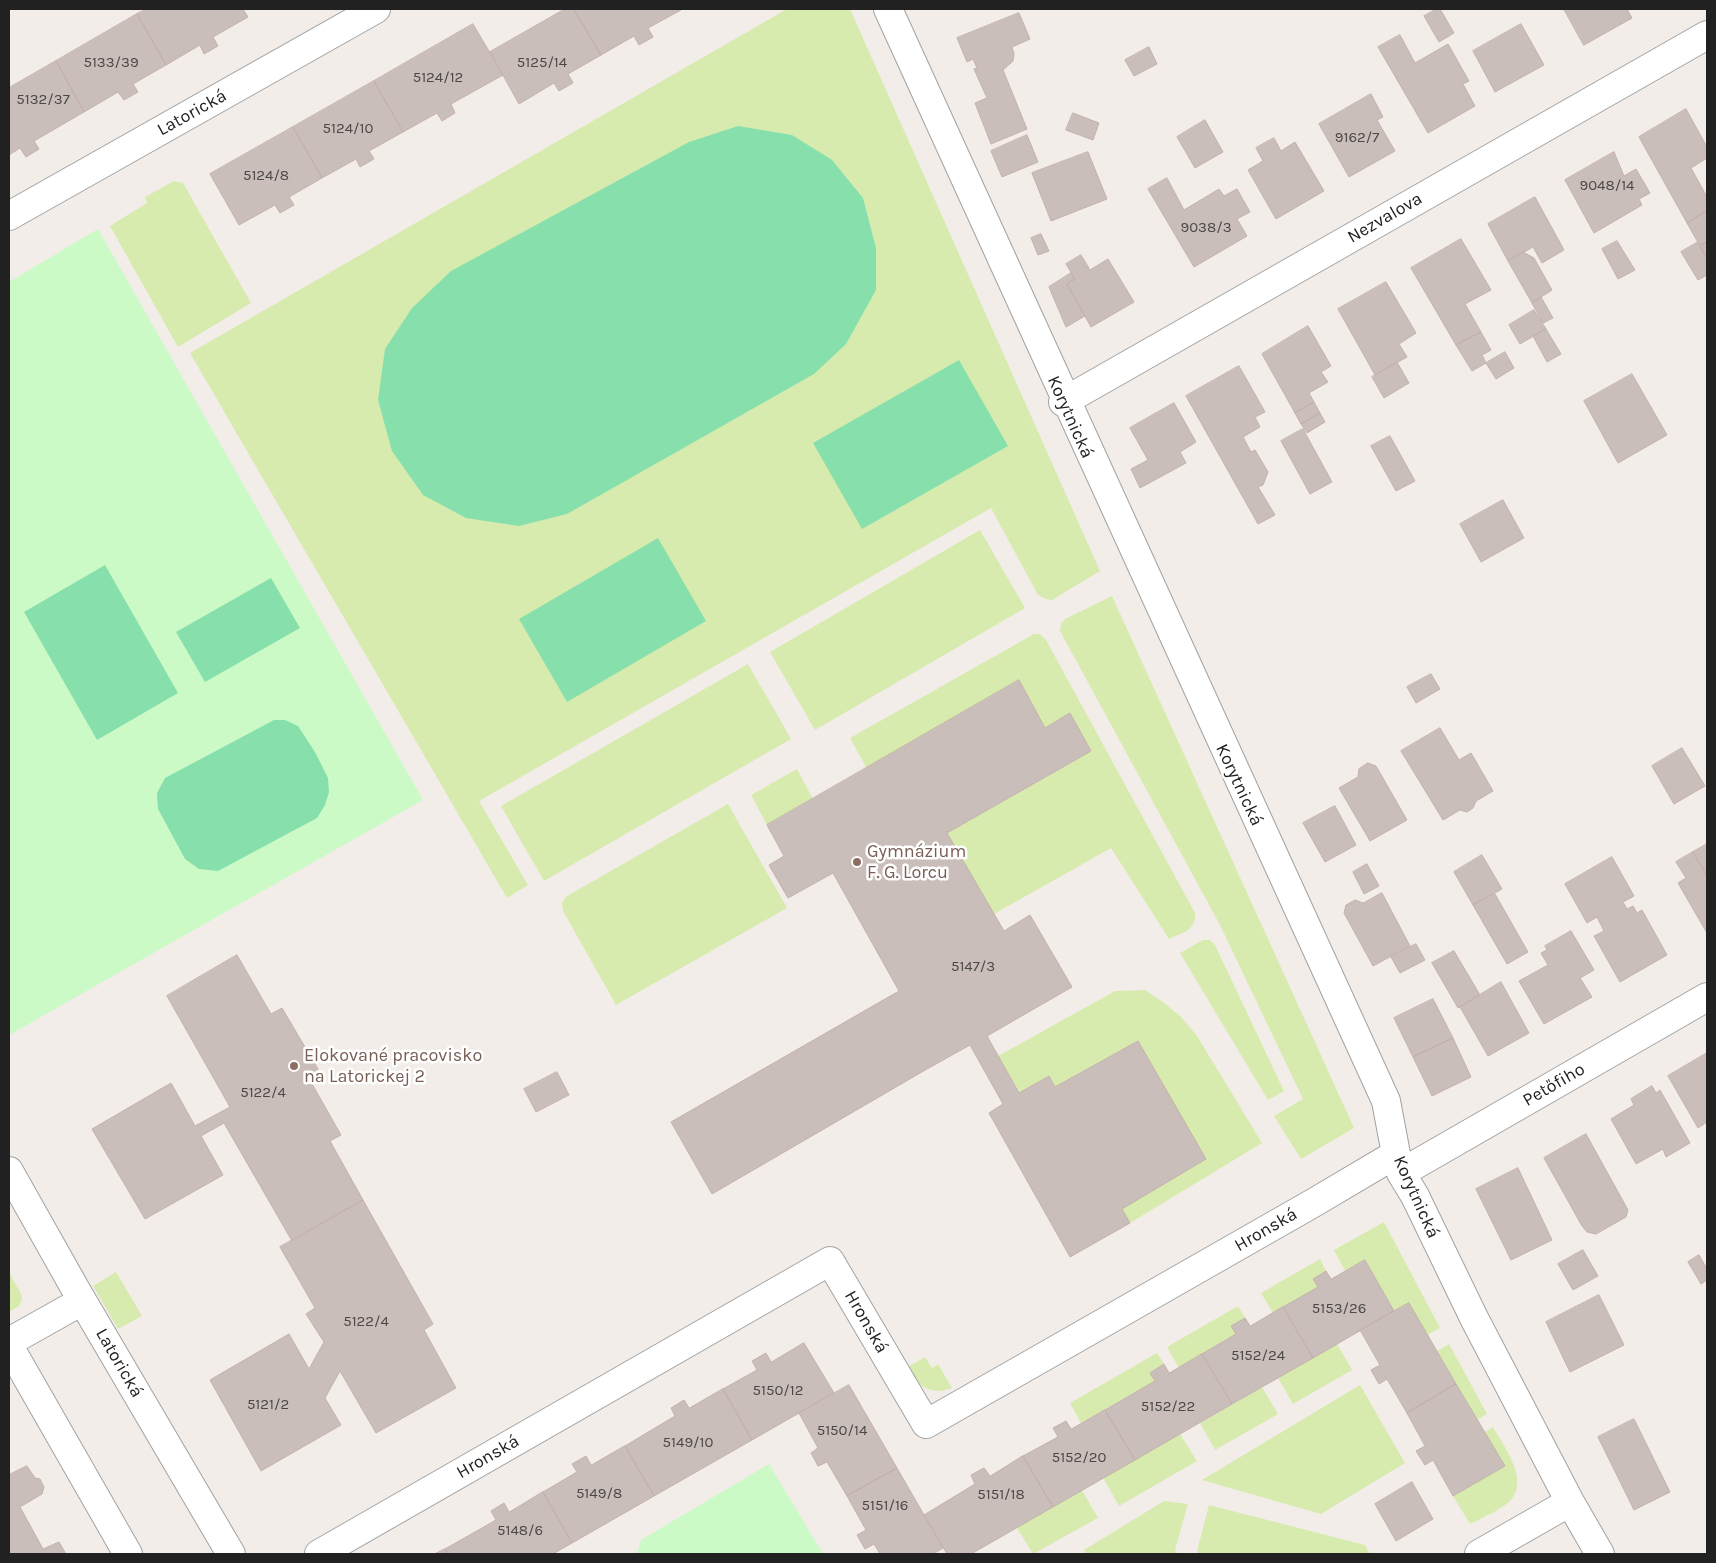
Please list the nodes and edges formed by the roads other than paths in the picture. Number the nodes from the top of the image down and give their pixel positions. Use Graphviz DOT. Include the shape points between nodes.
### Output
graph roads {
  1 [pos="376,9"];
  2 [pos="888,9"];
  3 [pos="1707,35"];
  4 [pos="9,216"];
  5 [pos="1063,402"];
  6 [pos="1707,997"];
  7 [pos="1398,1163"];
  8 [pos="9,1171"];
  9 [pos="82,1301"];
  10 [pos="9,1344"];
  11 [pos="1570,1502"];
  12 [pos="128,1554"];
  13 [pos="231,1554"];
  14 [pos="319,1554"];
  15 [pos="1479,1554"];
  16 [pos="1600,1554"];
  1 -- 4 [label="street, Latorická"];
  2 -- 5 [label="street, Korytnická"];
  3 -- 5 [label="street, Nezvalova"];
  5 -- 7 [label="street, Korytnická" via="1386,1101"];
  6 -- 7 [label="street, Petőfiho"];
  7 -- 11 [label="street, Korytnická"];
  7 -- 14 [label="street, Hronská" via="1307,1207 926,1424 830,1261"];
  8 -- 9 [label="street, Latorická"];
  9 -- 10 [label="street"];
  9 -- 13 [label="street, Latorická"];
  10 -- 12 [label="street"];
  11 -- 15 [label="street"];
  11 -- 16 [label="street, Korytnická"];
}
